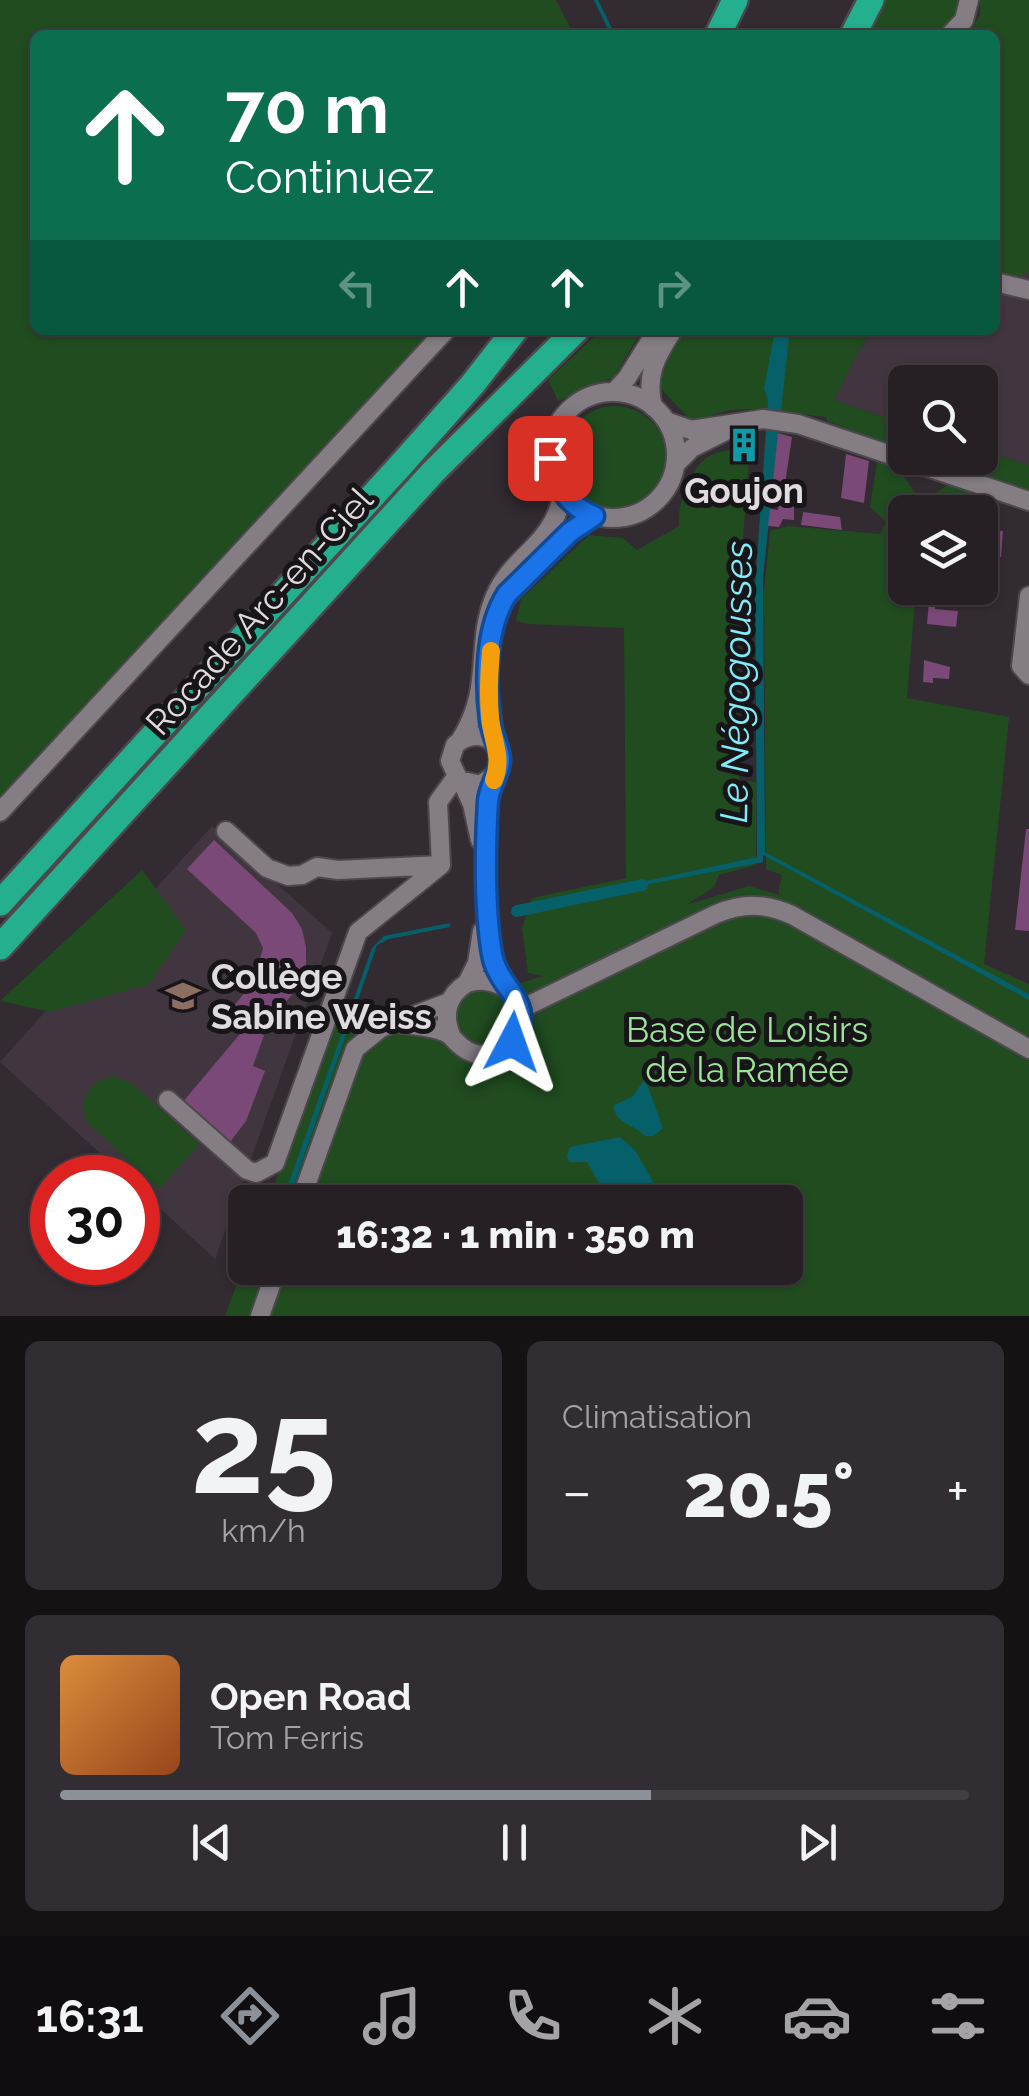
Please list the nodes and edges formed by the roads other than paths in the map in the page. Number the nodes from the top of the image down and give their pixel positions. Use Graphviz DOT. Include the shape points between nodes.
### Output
graph roads {
  1 [pos="736,0"];
  2 [pos="870,0"];
  3 [pos="969,0"];
  4 [pos="721,30"];
  5 [pos="855,30"];
  6 [pos="955,30"];
  7 [pos="1000,283"];
  8 [pos="1029,290"];
  9 [pos="441,335"];
  10 [pos="511,335"];
  11 [pos="571,335"];
  12 [pos="654,335"];
  13 [pos="670,335"];
  14 [pos="614,392"];
  15 [pos="660,414"];
  16 [pos="764,420"];
  17 [pos="675,465"];
  18 [pos="563,494"];
  19 [pos="1029,502"];
  20 [pos="594,516"];
  21 [pos="1029,596"];
  22 [pos="1027,628"];
  23 [pos="1029,675"];
  24 [pos="461,739"];
  25 [pos="496,745"];
  26 [pos="495,775"];
  27 [pos="459,780"];
  28 [pos="0,812"];
  29 [pos="226,830"];
  30 [pos="441,864"];
  31 [pos="0,903"];
  32 [pos="486,917"];
  33 [pos="0,947"];
  34 [pos="467,983"];
  35 [pos="504,985"];
  36 [pos="449,1002"];
  37 [pos="521,1009"];
  38 [pos="397,1024"];
  39 [pos="451,1035"];
  40 [pos="1029,1049"];
  41 [pos="168,1100"];
  42 [pos="306,1185"];
  43 [pos="271,1285"];
  44 [pos="260,1316"];
  1 -- 4 [label="highway"];
  2 -- 5 [label="highway"];
  3 -- 6 [label="street"];
  7 -- 8 [label="street"];
  9 -- 28 [label="street"];
  10 -- 31 [label="highway, Rocade Arc-en-Ciel" via="400,466"];
  11 -- 33 [label="highway, Rocade Arc-en-Ciel" via="456,448"];
  12 -- 14 [label="street"];
  13 -- 15 [label="street" via="651,370 649,392"];
  14 -- 15 [label="street" via="641,399"];
  14 -- 18 [label="street" via="580,401 557,425 550,458"];
  15 -- 16 [label="street" via="691,430"];
  15 -- 17 [label="street" via="672,435"];
  16 -- 17 [label="street" via="692,448"];
  16 -- 19 [label="street" via="887,451"];
  17 -- 20 [label="street" via="663,493 639,512"];
  18 -- 20 [label="street"];
  18 -- 24 [label="street" via="557,520 494,599 480,702"];
  20 -- 25 [label="street" via="500,605 488,682"];
  21 -- 22 [label="street"];
  22 -- 23 [label="street" via="1021,666"];
  24 -- 25 [label="street" via="480,735"];
  24 -- 27 [label="street" via="450,761"];
  25 -- 26 [label="street"];
  26 -- 27 [label="street" via="480,785"];
  26 -- 32 [label="street" via="488,801"];
  27 -- 30 [label="street" via="438,802"];
  27 -- 32 [label="street" via="480,837"];
  29 -- 30 [label="street" via="267,868 288,876 318,867"];
  30 -- 41 [label="street" via="358,932 280,1155 268,1170 247,1170"];
  32 -- 34 [label="street"];
  32 -- 35 [label="street"];
  34 -- 35 [label="street" via="486,979"];
  34 -- 36 [label="street"];
  35 -- 37 [label="street"];
  36 -- 38 [label="street"];
  36 -- 39 [label="street"];
  37 -- 39 [label="street" via="519,1032 492,1054 468,1051"];
  37 -- 40 [label="street" via="716,914 758,905 792,915"];
  38 -- 39 [label="street"];
  38 -- 42 [label="street" via="373,1032 356,1050"];
  43 -- 44 [label="street"];
}
